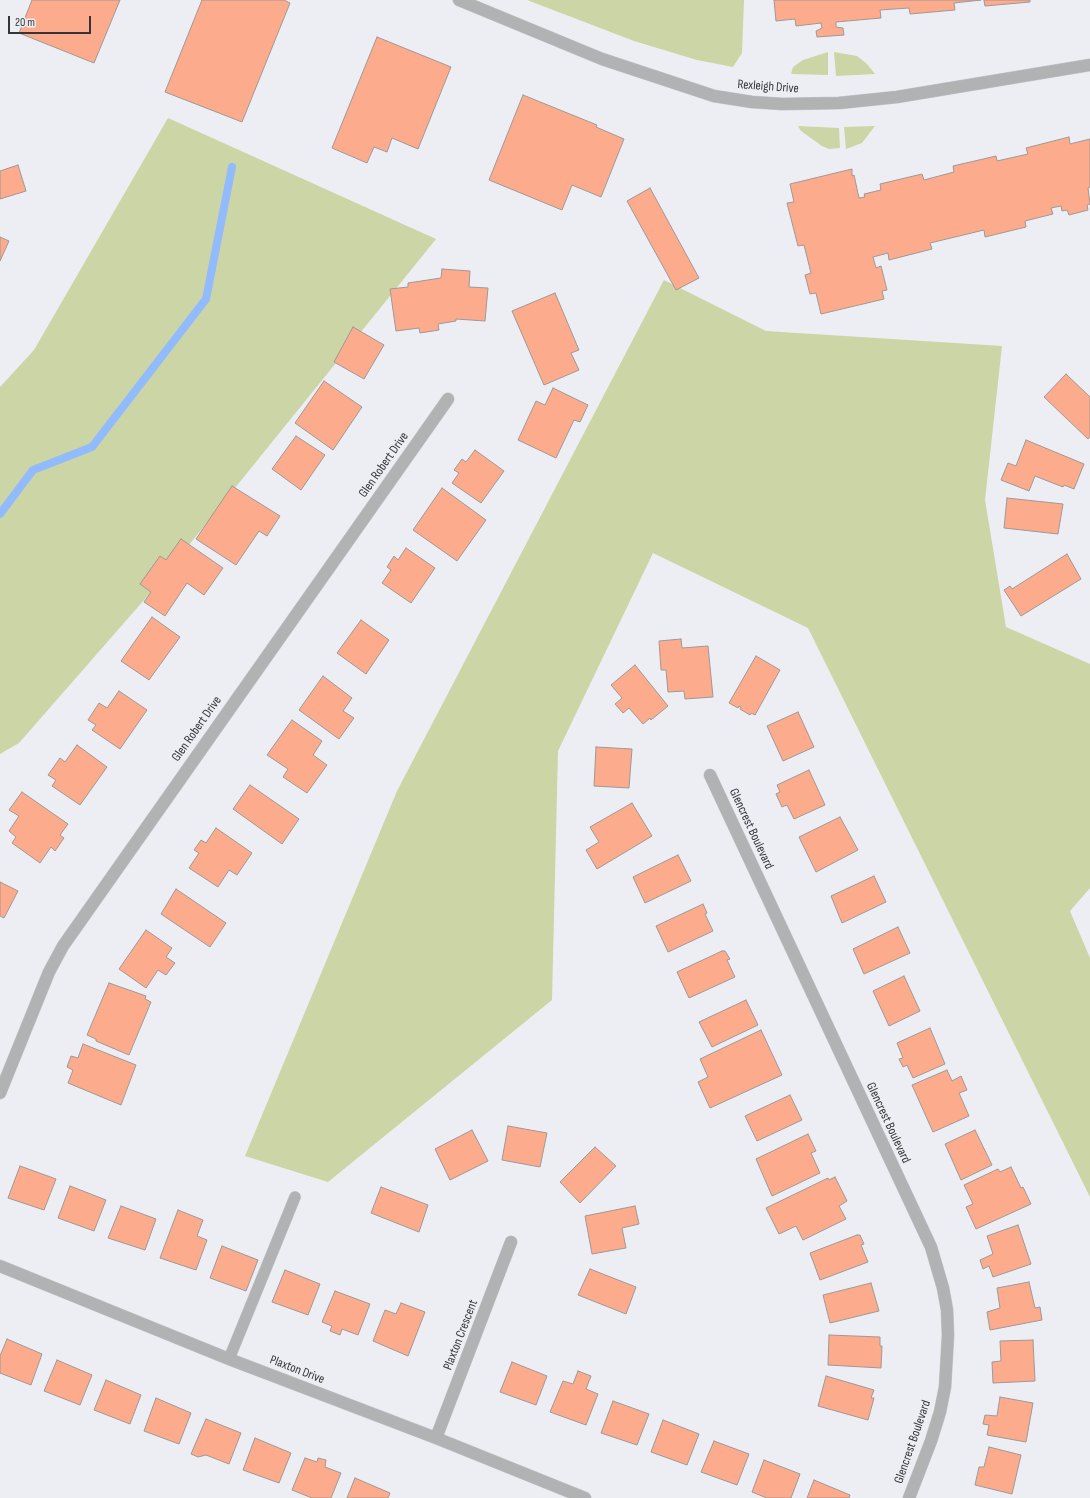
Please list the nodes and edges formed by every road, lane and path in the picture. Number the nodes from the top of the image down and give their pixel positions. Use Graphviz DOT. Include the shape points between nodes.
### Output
graph roads {
  1 [pos="459,0"];
  2 [pos="1090,65"];
  3 [pos="448,399"];
  4 [pos="710,775"];
  5 [pos="0,1093"];
  6 [pos="295,1197"];
  7 [pos="511,1242"];
  8 [pos="0,1266"];
  9 [pos="229,1359"];
  10 [pos="436,1438"];
  11 [pos="584,1498"];
  12 [pos="908,1498"];
  1 -- 2 [label="street, Rexleigh Drive" via="602,59 714,96 752,102 782,104 897,97"];
  3 -- 5 [label="street, Glen Robert Drive" via="63,946 49,972"];
  4 -- 12 [label="street, Glencrest Boulevard" via="931,1247 947,1310 945,1387 933,1434"];
  6 -- 9 [label="lane"];
  7 -- 10 [label="street, Plaxton Crescent"];
  8 -- 9 [label="street, Plaxton Drive"];
  9 -- 10 [label="street, Plaxton Drive"];
  10 -- 11 [label="street, Plaxton Drive"];
}
